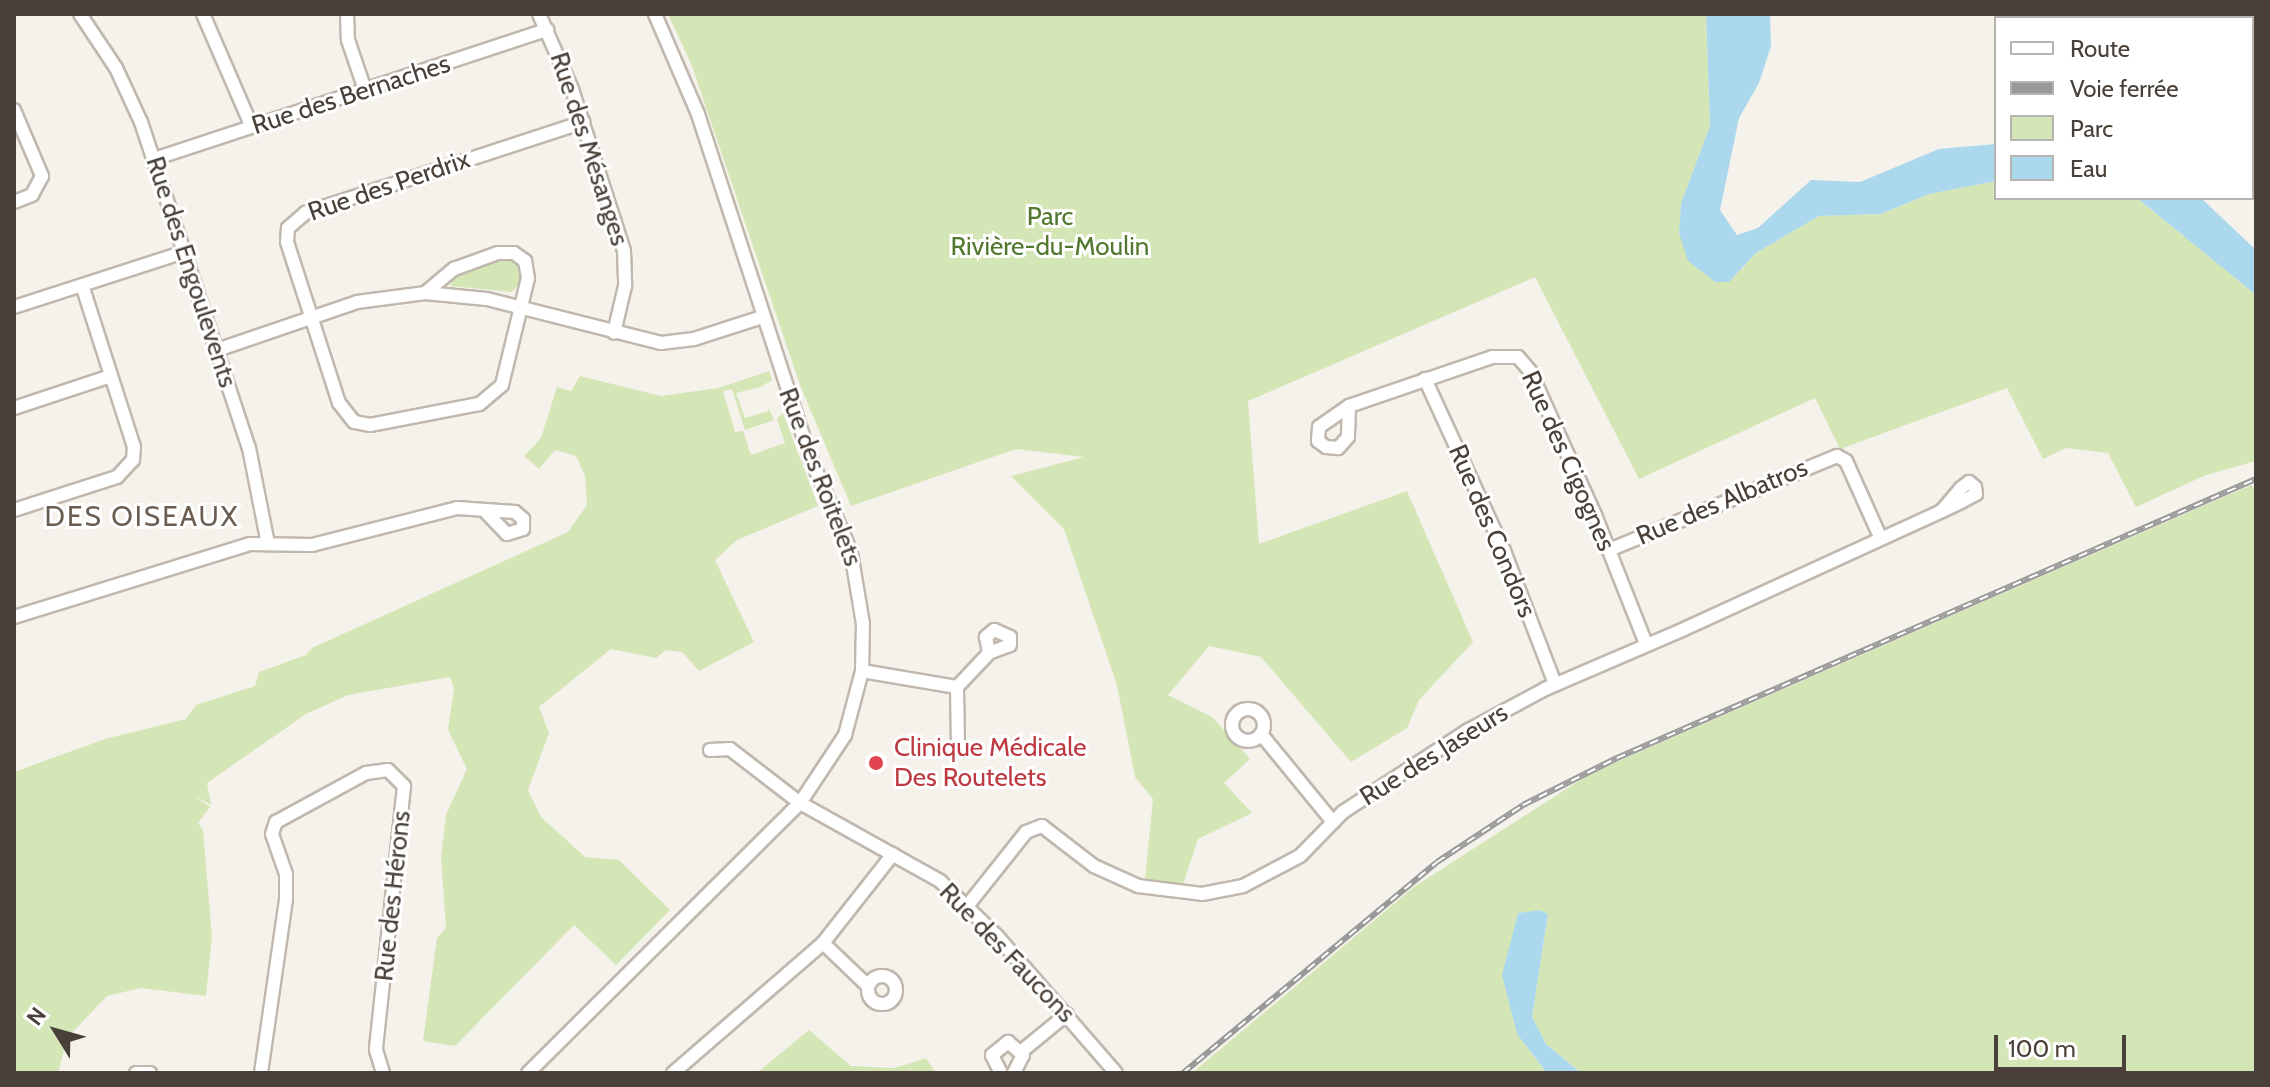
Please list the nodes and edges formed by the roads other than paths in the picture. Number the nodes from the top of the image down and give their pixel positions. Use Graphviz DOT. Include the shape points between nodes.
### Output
graph roads {
  1 [pos="80,14"];
  2 [pos="203,14"];
  3 [pos="347,14"];
  4 [pos="539,14"];
  5 [pos="655,14"];
  6 [pos="547,30"];
  7 [pos="365,90"];
  8 [pos="14,110"];
  9 [pos="583,122"];
  10 [pos="252,127"];
  11 [pos="154,159"];
  12 [pos="14,202"];
  13 [pos="184,252"];
  14 [pos="82,285"];
  15 [pos="425,293"];
  16 [pos="14,307"];
  17 [pos="522,308"];
  18 [pos="311,317"];
  19 [pos="762,317"];
  20 [pos="614,333"];
  21 [pos="217,350"];
  22 [pos="111,376"];
  23 [pos="1425,379"];
  24 [pos="1349,406"];
  25 [pos="14,408"];
  26 [pos="14,510"];
  27 [pos="1942,511"];
  28 [pos="487,513"];
  29 [pos="1881,539"];
  30 [pos="268,544"];
  31 [pos="1609,550"];
  32 [pos="14,617"];
  33 [pos="1646,644"];
  34 [pos="989,653"];
  35 [pos="862,671"];
  36 [pos="1555,684"];
  37 [pos="957,687"];
  38 [pos="1261,734"];
  39 [pos="958,745"];
  40 [pos="710,750"];
  41 [pos="800,803"];
  42 [pos="1333,822"];
  43 [pos="893,854"];
  44 [pos="968,905"];
  45 [pos="823,943"];
  46 [pos="868,986"];
  47 [pos="1067,1014"];
  48 [pos="1022,1051"];
  49 [pos="136,1073"];
  50 [pos="150,1073"];
  51 [pos="261,1073"];
  52 [pos="383,1073"];
  53 [pos="528,1073"];
  54 [pos="673,1073"];
  55 [pos="1001,1073"];
  56 [pos="1014,1073"];
  57 [pos="1116,1073"];
  1 -- 11 [label="street, Rue des Engoulevents" via="120,75"];
  2 -- 10 [label="street"];
  3 -- 7 [label="street" via="348,40"];
  4 -- 6 [label="street, Rue des Mésanges"];
  5 -- 19 [label="street, Rue des Roitelets" via="698,114"];
  6 -- 7 [label="street, Rue des Bernaches"];
  6 -- 9 [label="street, Rue des Mésanges"];
  7 -- 10 [label="street, Rue des Bernaches"];
  8 -- 12 [label="street" via="41,164 37,190"];
  9 -- 18 [label="street, Rue des Perdrix" via="298,216 286,239"];
  9 -- 20 [label="street, Rue des Mésanges" via="624,251 625,286"];
  10 -- 11 [label="street, Rue des Bernaches"];
  11 -- 13 [label="street, Rue des Engoulevents"];
  13 -- 14 [label="street"];
  13 -- 21 [label="street, Rue des Engoulevents"];
  14 -- 16 [label="street"];
  14 -- 22 [label="street"];
  15 -- 17 [label="street"];
  15 -- 17 [label="street" via="454,269 509,252 528,268"];
  15 -- 18 [label="street" via="357,302"];
  17 -- 18 [label="street, Rue des Perdrix" via="502,385 492,397 370,425 354,422 341,411"];
  17 -- 20 [label="street"];
  18 -- 21 [label="street"];
  19 -- 20 [label="street" via="682,342 651,342"];
  19 -- 35 [label="street, Rue des Roitelets" via="810,457 851,552 862,612"];
  21 -- 30 [label="street, Rue des Engoulevents" via="254,468"];
  22 -- 25 [label="street"];
  22 -- 26 [label="street" via="134,447 132,464 117,477"];
  23 -- 24 [label="street, Rue des Cigognes"];
  23 -- 31 [label="street, Rue des Cigognes" via="1492,357 1518,357 1530,371"];
  23 -- 36 [label="street, Rue des Condors" via="1504,551"];
  27 -- 29 [label="street, Rue des Jaseurs"];
  28 -- 30 [label="street" via="448,509 318,544"];
  29 -- 31 [label="street, Rue des Albatros" via="1846,461 1837,456"];
  29 -- 33 [label="street, Rue des Jaseurs"];
  30 -- 32 [label="street" via="231,548"];
  31 -- 33 [label="street, Rue des Cigognes"];
  33 -- 36 [label="street, Rue des Jaseurs"];
  34 -- 37 [label="street"];
  35 -- 37 [label="street"];
  35 -- 41 [label="street, Rue des Roitelets" via="845,735"];
  36 -- 42 [label="street, Rue des Jaseurs" via="1467,731"];
  37 -- 39 [label="street"];
  38 -- 42 [label="street"];
  40 -- 41 [label="street, Rue des Faucons" via="730,749"];
  41 -- 43 [label="street, Rue des Faucons"];
  41 -- 53 [label="street, Rue des Roitelets"];
  42 -- 44 [label="street, Rue des Jaseurs" via="1276,872 1202,894 1111,877 1042,826 1026,832"];
  43 -- 44 [label="street, Rue des Faucons" via="940,881"];
  43 -- 45 [label="street"];
  44 -- 47 [label="street, Rue des Faucons"];
  45 -- 46 [label="street"];
  45 -- 54 [label="street"];
  47 -- 48 [label="street"];
  47 -- 57 [label="street, Rue des Faucons"];
  48 -- 55 [label="street" via="1008,1042 994,1050 992,1061"];
  48 -- 56 [label="street" via="1022,1065"];
  49 -- 50 [label="street"];
  51 -- 52 [label="street, Rue des Hérons" via="286,899 286,874 272,834 276,822 366,773 388,770 404,786 376,1050"];
}
